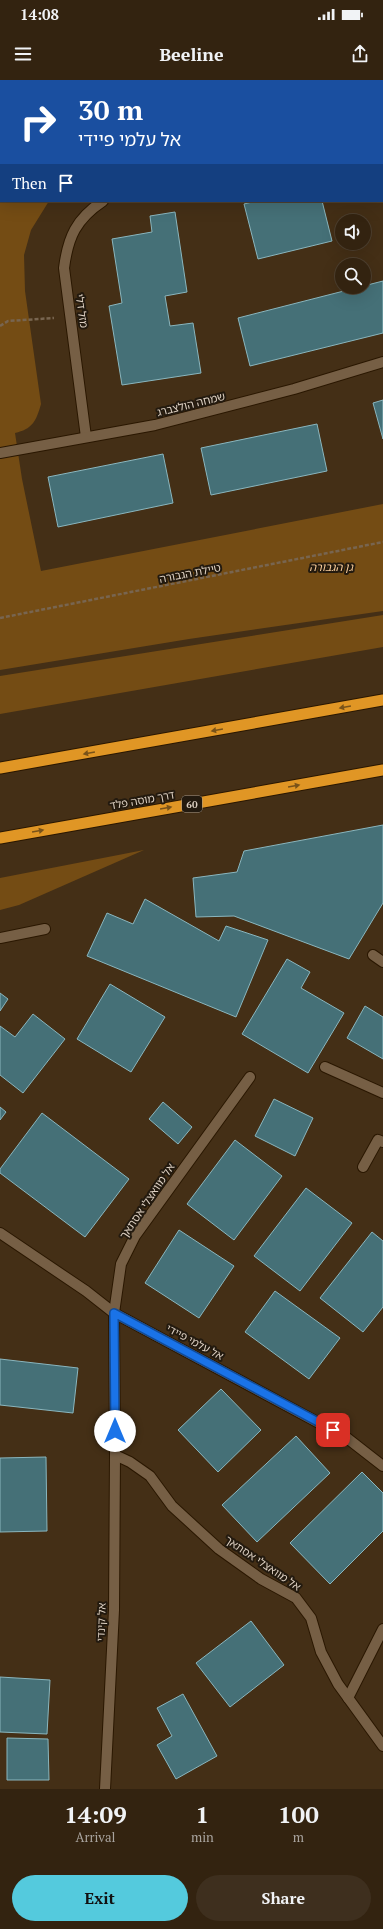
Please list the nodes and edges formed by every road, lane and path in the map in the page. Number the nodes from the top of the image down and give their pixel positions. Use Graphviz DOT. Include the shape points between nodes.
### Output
graph roads {
  1 [pos="102,202"];
  2 [pos="71,318"];
  3 [pos="0,326"];
  4 [pos="383,362"];
  5 [pos="86,437"];
  6 [pos="0,453"];
  7 [pos="383,542"];
  8 [pos="0,618"];
  9 [pos="383,700"];
  10 [pos="0,768"];
  11 [pos="383,770"];
  12 [pos="0,838"];
  13 [pos="45,929"];
  14 [pos="0,938"];
  15 [pos="372,954"];
  16 [pos="383,962"];
  17 [pos="325,1067"];
  18 [pos="250,1077"];
  19 [pos="383,1093"];
  20 [pos="383,1142"];
  21 [pos="363,1167"];
  22 [pos="0,1232"];
  23 [pos="114,1313"];
  24 [pos="115,1455"];
  25 [pos="383,1466"];
  26 [pos="383,1628"];
  27 [pos="348,1698"];
  28 [pos="383,1746"];
  29 [pos="105,1789"];
  1 -- 2 [label="street, מזל דלי" via="88,211 75,227 67,247 64,268"];
  2 -- 3 [label="path" via="8,321"];
  2 -- 5 [label="street, מזל דלי"];
  4 -- 5 [label="street, שמחה הולצברג" via="216,410 155,425"];
  5 -- 6 [label="street, שמחה הולצברג"];
  7 -- 8 [label="path, טיילת הגבורה"];
  9 -- 10 [label="highway, one-way"];
  12 -- 11 [label="highway, דרך מוסה פלד / 60, one-way"];
  13 -- 14 [label="street"];
  15 -- 16 [label="street"];
  17 -- 19 [label="street"];
  18 -- 23 [label="street, אל מוואצלי אסתאך" via="135,1236 122,1264"];
  20 -- 21 [label="street" via="378,1140"];
  22 -- 23 [label="street, אל עלמי פיידי"];
  23 -- 24 [label="street, אל מוואצלי אסתאך"];
  23 -- 25 [label="street, אל עלמי פיידי" via="346,1438"];
  24 -- 27 [label="street, אל מוואצלי אסתאך" via="150,1476 172,1506 219,1549 261,1579 296,1598 312,1618 321,1652"];
  24 -- 29 [label="street, אל קינדי" via="114,1610"];
  26 -- 27 [label="street"];
  27 -- 28 [label="street, אל מוואצלי אסתאך"];
}
